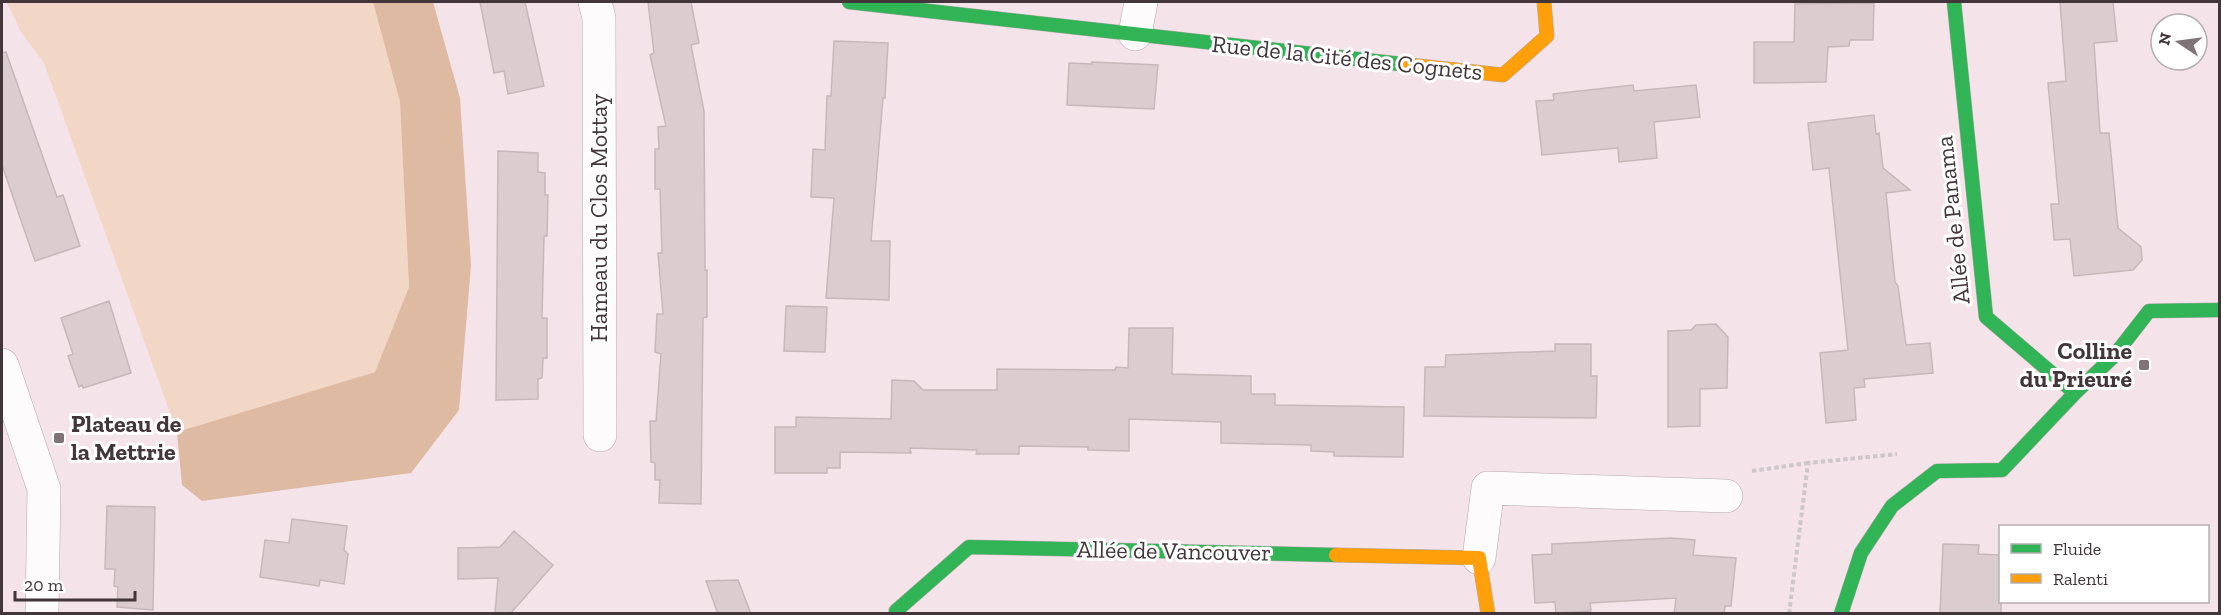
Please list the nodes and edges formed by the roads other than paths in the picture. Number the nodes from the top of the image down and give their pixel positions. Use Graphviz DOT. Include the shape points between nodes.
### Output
graph roads {
  1 [pos="595,2"];
  2 [pos="849,2"];
  3 [pos="1141,2"];
  4 [pos="1544,2"];
  5 [pos="1954,2"];
  6 [pos="1135,34"];
  7 [pos="2220,310"];
  8 [pos="2,365"];
  9 [pos="2075,393"];
  10 [pos="600,435"];
  11 [pos="1726,496"];
  12 [pos="1479,558"];
  13 [pos="42,614"];
  14 [pos="897,614"];
  15 [pos="1488,614"];
  16 [pos="1841,614"];
  1 -- 10 [label="street, Hameau du Clos Mottay" via="599,30"];
  2 -- 6 [label="street, Rue de la Cité des Cognets"];
  3 -- 6 [label="street"];
  4 -- 6 [label="street, Rue de la Cité des Cognets" via="1546,36 1503,75"];
  5 -- 9 [label="street, Allée de Panama" via="1986,317"];
  7 -- 9 [label="street" via="2149,311 2114,356"];
  8 -- 13 [label="street" via="44,489"];
  9 -- 16 [label="street" via="2002,470 1938,471 1892,506 1861,553"];
  11 -- 12 [label="street" via="1488,488"];
  12 -- 14 [label="street, Allée de Vancouver" via="969,547"];
  12 -- 15 [label="street"];
}
